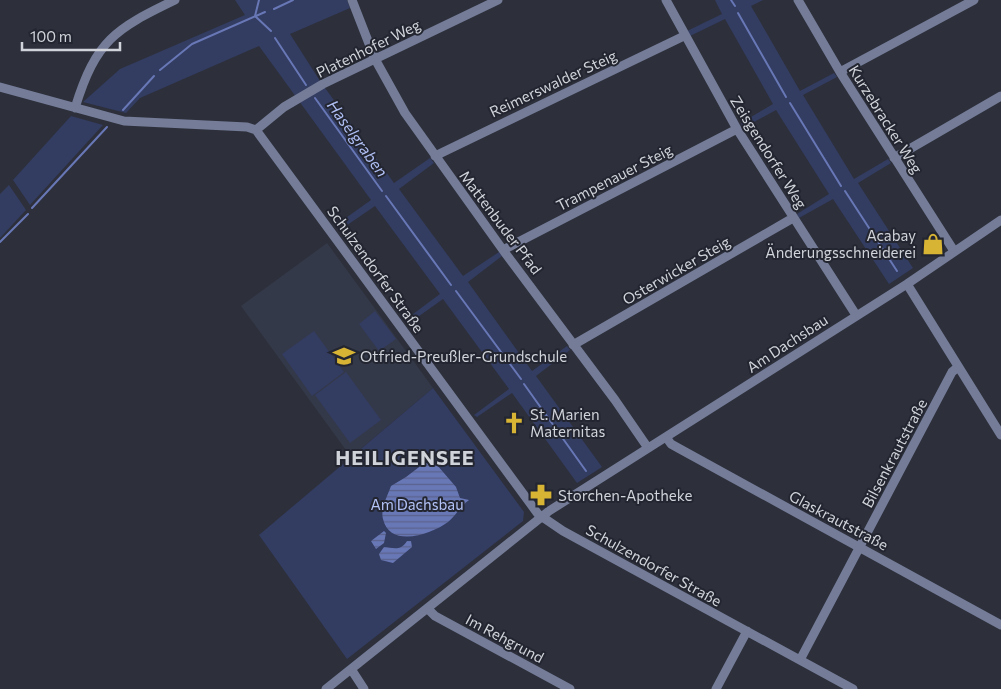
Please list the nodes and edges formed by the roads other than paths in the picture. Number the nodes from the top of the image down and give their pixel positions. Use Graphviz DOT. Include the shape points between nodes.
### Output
graph roads {
  1 [pos="174,0"];
  2 [pos="352,0"];
  3 [pos="498,0"];
  4 [pos="666,0"];
  5 [pos="798,0"];
  6 [pos="974,0"];
  7 [pos="684,36"];
  8 [pos="375,59"];
  9 [pos="840,72"];
  10 [pos="0,87"];
  11 [pos="1001,96"];
  12 [pos="75,108"];
  13 [pos="737,129"];
  14 [pos="256,130"];
  15 [pos="435,156"];
  16 [pos="894,158"];
  17 [pos="793,218"];
  18 [pos="1001,220"];
  19 [pos="503,250"];
  20 [pos="954,251"];
  21 [pos="907,284"];
  22 [pos="856,315"];
  23 [pos="573,345"];
  24 [pos="958,367"];
  25 [pos="1001,436"];
  26 [pos="666,437"];
  27 [pos="648,448"];
  28 [pos="542,516"];
  29 [pos="859,547"];
  30 [pos="428,609"];
  31 [pos="1001,625"];
  32 [pos="747,632"];
  33 [pos="800,660"];
  34 [pos="351,669"];
  35 [pos="566,688"];
  36 [pos="326,689"];
  37 [pos="364,689"];
  38 [pos="716,689"];
  39 [pos="852,689"];
  1 -- 12 [label="street" via="133,20 108,41 88,72"];
  2 -- 8 [label="street, Mattenbuder Pfad"];
  3 -- 8 [label="street, Platenhofer Weg"];
  4 -- 7 [label="street, Zeisgendorfer Weg"];
  5 -- 9 [label="street, Kurzebracker Weg"];
  6 -- 9 [label="street"];
  7 -- 13 [label="street, Zeisgendorfer Weg"];
  7 -- 15 [label="street, Reimerswalder Steig"];
  8 -- 14 [label="street, Platenhofer Weg" via="307,94 270,117"];
  8 -- 15 [label="street, Mattenbuder Pfad"];
  9 -- 16 [label="street, Kurzebracker Weg"];
  10 -- 12 [label="street"];
  11 -- 16 [label="street"];
  12 -- 14 [label="street" via="124,121"];
  13 -- 17 [label="street, Zeisgendorfer Weg"];
  13 -- 19 [label="street, Trampenauer Steig"];
  14 -- 28 [label="street, Schulzendorfer Straße"];
  15 -- 19 [label="street, Mattenbuder Pfad"];
  16 -- 20 [label="street, Kurzebracker Weg"];
  17 -- 22 [label="street, Zeisgendorfer Weg"];
  17 -- 23 [label="street, Osterwicker Steig"];
  18 -- 20 [label="street, Am Dachsbau"];
  19 -- 23 [label="street, Mattenbuder Pfad" via="538,293"];
  20 -- 21 [label="street, Am Dachsbau"];
  21 -- 22 [label="street, Am Dachsbau"];
  21 -- 24 [label="street"];
  22 -- 26 [label="street, Am Dachsbau"];
  23 -- 27 [label="street, Mattenbuder Pfad"];
  24 -- 25 [label="street"];
  24 -- 29 [label="street, Bilsenkrautstraße" via="952,372"];
  26 -- 27 [label="street, Am Dachsbau"];
  26 -- 29 [label="street, Glaskrautstraße" via="671,444"];
  27 -- 28 [label="street, Am Dachsbau"];
  28 -- 30 [label="street, Am Dachsbau"];
  28 -- 32 [label="street, Schulzendorfer Straße" via="572,536"];
  29 -- 31 [label="street, Glaskrautstraße"];
  29 -- 33 [label="street, Bilsenkrautstraße"];
  30 -- 34 [label="street, Am Dachsbau"];
  30 -- 35 [label="street, Im Rehgrund" via="435,616"];
  32 -- 33 [label="street, Schulzendorfer Straße"];
  32 -- 38 [label="street"];
  33 -- 39 [label="street, Schulzendorfer Straße"];
  34 -- 36 [label="street, Am Dachsbau"];
  34 -- 37 [label="street"];
}
